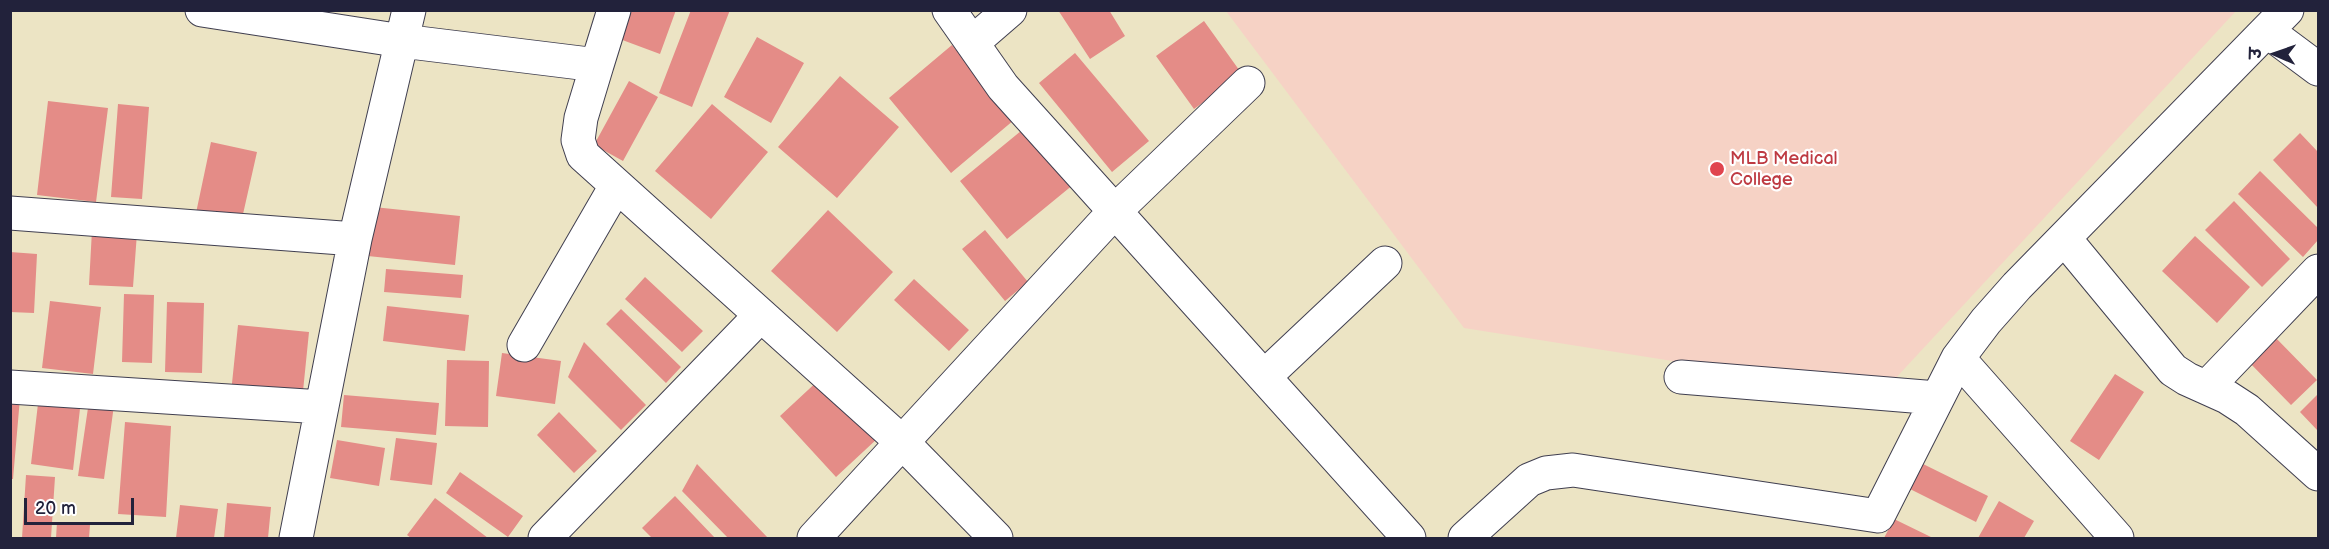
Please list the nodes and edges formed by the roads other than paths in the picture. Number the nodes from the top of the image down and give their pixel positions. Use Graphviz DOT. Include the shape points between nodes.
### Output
graph roads {
  1 [pos="202,10"];
  2 [pos="614,10"];
  3 [pos="949,10"];
  4 [pos="1010,10"];
  5 [pos="2277,21"];
  6 [pos="405,26"];
  7 [pos="973,42"];
  8 [pos="597,65"];
  9 [pos="2319,69"];
  10 [pos="1248,82"];
  11 [pos="616,186"];
  12 [pos="1115,211"];
  13 [pos="10,213"];
  14 [pos="2064,238"];
  15 [pos="355,239"];
  16 [pos="1386,263"];
  17 [pos="2319,271"];
  18 [pos="761,315"];
  19 [pos="524,345"];
  20 [pos="1958,358"];
  21 [pos="1264,376"];
  22 [pos="1680,377"];
  23 [pos="10,387"];
  24 [pos="2207,387"];
  25 [pos="1937,398"];
  26 [pos="322,407"];
  27 [pos="902,442"];
  28 [pos="2319,474"];
  29 [pos="1873,527"];
  30 [pos="296,538"];
  31 [pos="545,538"];
  32 [pos="814,538"];
  33 [pos="996,538"];
  34 [pos="1409,538"];
  35 [pos="1465,538"];
  36 [pos="2117,538"];
  1 -- 6 [label="street"];
  2 -- 8 [label="street"];
  3 -- 7 [label="street"];
  4 -- 7 [label="street"];
  5 -- 9 [label="street"];
  5 -- 14 [label="street"];
  6 -- 8 [label="street"];
  6 -- 15 [label="street"];
  7 -- 12 [label="street" via="1003,87"];
  8 -- 11 [label="street" via="580,118 578,140 583,155"];
  10 -- 12 [label="street"];
  11 -- 18 [label="street"];
  11 -- 19 [label="street"];
  12 -- 21 [label="street"];
  12 -- 27 [label="street"];
  13 -- 15 [label="street"];
  14 -- 20 [label="street" via="1986,321"];
  14 -- 24 [label="street" via="2173,370"];
  15 -- 26 [label="street"];
  16 -- 21 [label="street"];
  17 -- 24 [label="street"];
  18 -- 27 [label="street"];
  18 -- 31 [label="street"];
  20 -- 25 [label="street"];
  20 -- 36 [label="street"];
  21 -- 34 [label="street"];
  22 -- 25 [label="street"];
  23 -- 26 [label="street"];
  24 -- 28 [label="street" via="2247,410"];
  25 -- 29 [label="street"];
  26 -- 30 [label="street"];
  27 -- 32 [label="street"];
  27 -- 33 [label="street"];
  29 -- 35 [label="street" via="1573,470 1546,473 1529,480"];
}
